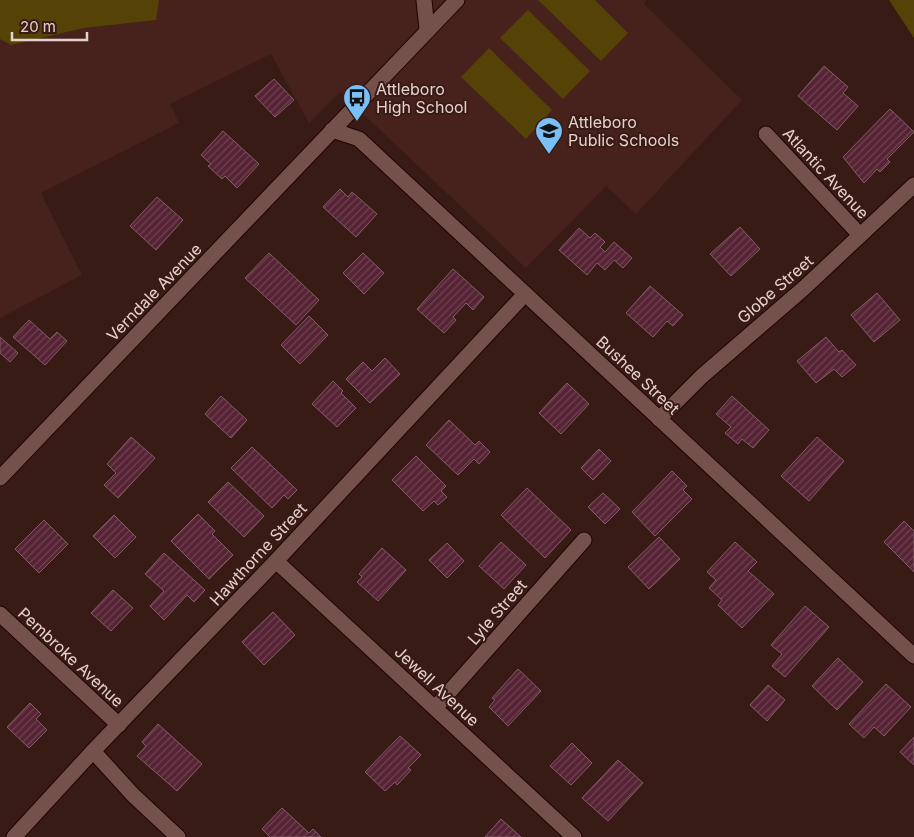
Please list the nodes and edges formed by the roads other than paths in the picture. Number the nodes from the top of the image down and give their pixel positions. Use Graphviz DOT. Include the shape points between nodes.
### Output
graph roads {
  1 [pos="424,0"];
  2 [pos="457,0"];
  3 [pos="427,30"];
  4 [pos="332,130"];
  5 [pos="766,134"];
  6 [pos="914,185"];
  7 [pos="860,235"];
  8 [pos="525,294"];
  9 [pos="659,419"];
  10 [pos="0,478"];
  11 [pos="584,540"];
  12 [pos="276,561"];
  13 [pos="0,614"];
  14 [pos="914,656"];
  15 [pos="435,708"];
  16 [pos="119,725"];
  17 [pos="93,751"];
  18 [pos="14,837"];
  19 [pos="178,837"];
  20 [pos="574,837"];
  1 -- 3 [label="street"];
  2 -- 3 [label="street, Verndale Avenue"];
  3 -- 4 [label="street, Verndale Avenue"];
  4 -- 8 [label="street, Bushee Street" via="359,139"];
  4 -- 10 [label="street, Verndale Avenue"];
  5 -- 7 [label="street, Atlantic Avenue"];
  6 -- 7 [label="street, Globe Street"];
  7 -- 9 [label="street, Globe Street" via="702,376"];
  8 -- 9 [label="street, Bushee Street"];
  8 -- 12 [label="street, Hawthorne Street"];
  9 -- 14 [label="street, Bushee Street"];
  11 -- 15 [label="street, Lyle Street"];
  12 -- 15 [label="street, Jewell Avenue"];
  12 -- 16 [label="street, Hawthorne Street"];
  13 -- 16 [label="street, Pembroke Avenue"];
  15 -- 20 [label="street, Jewell Avenue"];
  16 -- 17 [label="street, Hawthorne Street"];
  17 -- 18 [label="street, Hawthorne Street"];
  17 -- 19 [label="street" via="132,795"];
}
